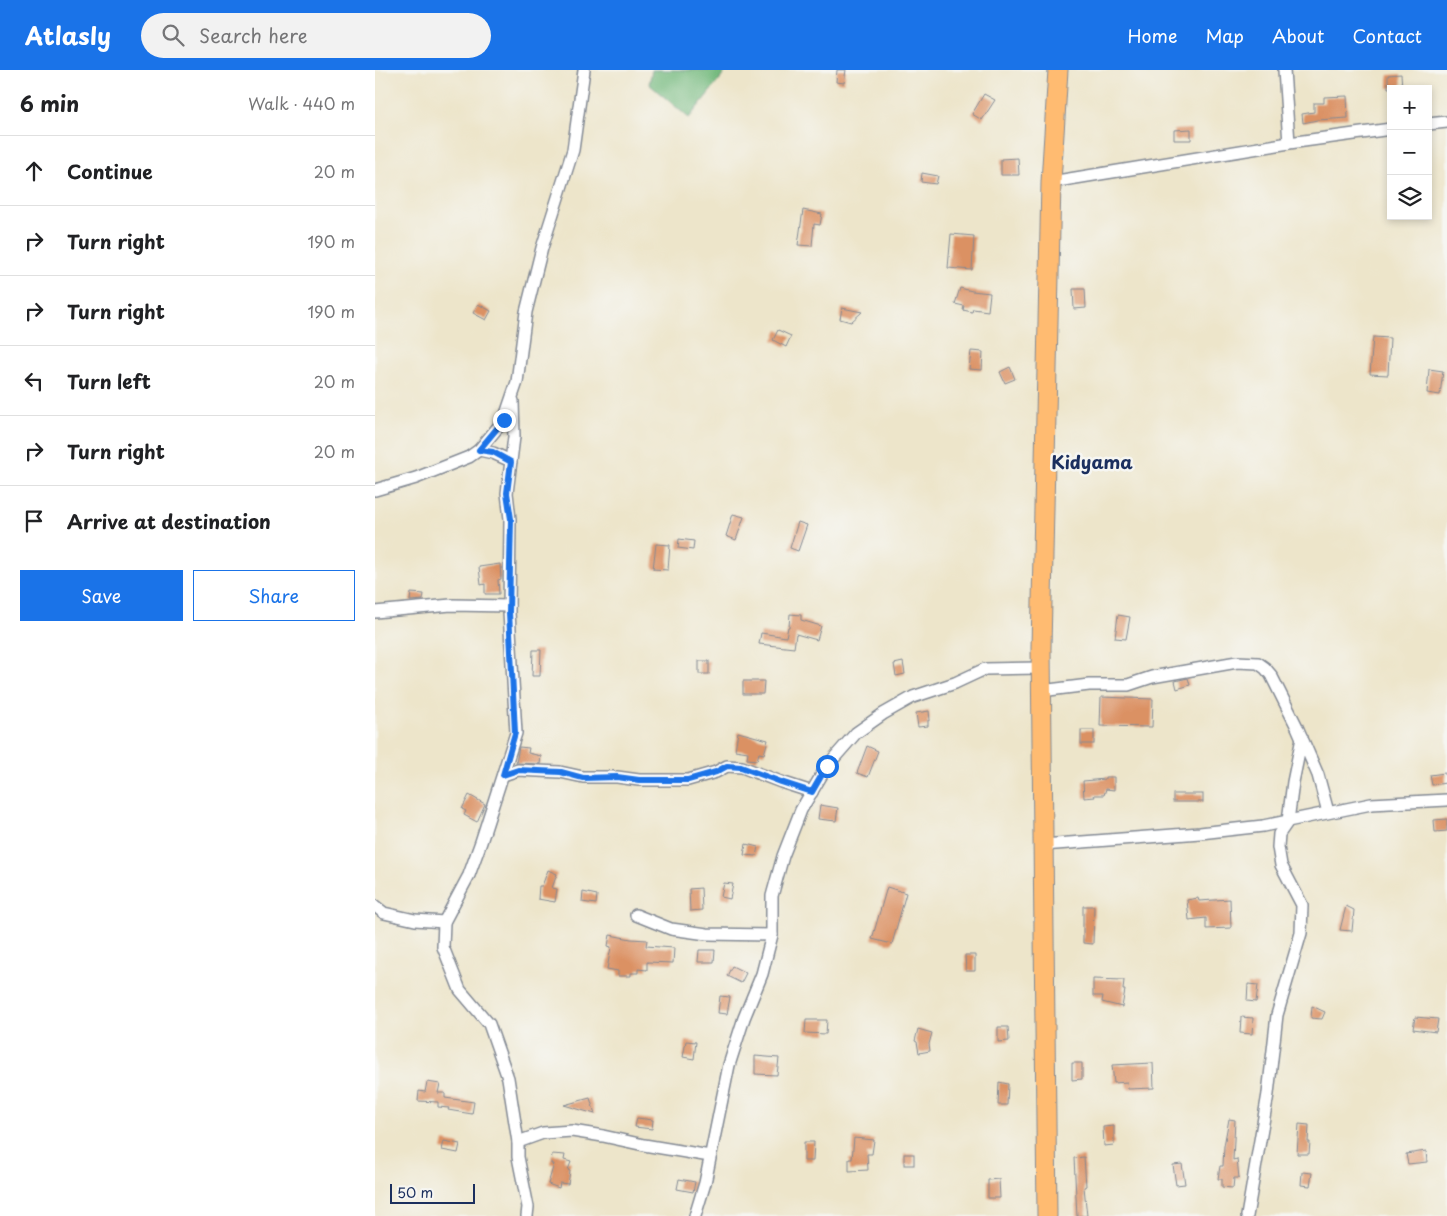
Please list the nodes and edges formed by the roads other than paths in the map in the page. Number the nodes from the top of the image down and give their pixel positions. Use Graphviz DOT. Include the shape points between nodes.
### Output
graph roads {
  1 [pos="584,70"];
  2 [pos="1058,70"];
  3 [pos="1284,70"];
  4 [pos="1447,122"];
  5 [pos="1432,124"];
  6 [pos="1387,130"];
  7 [pos="1289,143"];
  8 [pos="1051,182"];
  9 [pos="513,395"];
  10 [pos="479,450"];
  11 [pos="511,462"];
  12 [pos="375,490"];
  13 [pos="509,606"];
  14 [pos="375,612"];
  15 [pos="1041,668"];
  16 [pos="1041,691"];
  17 [pos="1302,738"];
  18 [pos="503,775"];
  19 [pos="812,792"];
  20 [pos="1447,800"];
  21 [pos="1329,812"];
  22 [pos="1288,821"];
  23 [pos="1043,845"];
  24 [pos="375,906"];
  25 [pos="635,915"];
  26 [pos="444,922"];
  27 [pos="772,935"];
  28 [pos="518,1142"];
  29 [pos="710,1156"];
  30 [pos="527,1216"];
  31 [pos="695,1216"];
  32 [pos="1047,1216"];
  33 [pos="1247,1216"];
  1 -- 9 [label="street" via="573,150 526,312"];
  2 -- 8 [label="highway"];
  3 -- 7 [label="street"];
  4 -- 5 [label="street"];
  6 -- 7 [label="street"];
  7 -- 8 [label="street"];
  8 -- 15 [label="highway"];
  9 -- 10 [label="street" via="504,420"];
  9 -- 11 [label="street" via="515,428"];
  10 -- 11 [label="street" via="493,452"];
  10 -- 12 [label="street" via="416,478"];
  11 -- 13 [label="street" via="507,493 511,519"];
  13 -- 14 [label="street" via="451,605"];
  13 -- 18 [label="street" via="515,733"];
  15 -- 16 [label="highway"];
  15 -- 19 [label="street" via="985,669 913,697 857,733 827,766"];
  16 -- 17 [label="street" via="1089,684 1128,685 1200,668 1237,662 1257,663 1271,674"];
  16 -- 23 [label="highway"];
  17 -- 21 [label="street"];
  17 -- 22 [label="street"];
  18 -- 19 [label="street" via="518,770 561,772 583,778 688,780 727,766 741,767"];
  18 -- 26 [label="street" via="469,875"];
  19 -- 27 [label="street" via="801,810 783,856 772,896"];
  20 -- 21 [label="street" via="1371,804"];
  21 -- 22 [label="street"];
  22 -- 23 [label="street" via="1200,833"];
  22 -- 33 [label="street" via="1279,834 1278,847 1281,865 1302,905 1301,932 1277,1015 1268,1094"];
  23 -- 32 [label="highway"];
  24 -- 26 [label="street" via="384,913"];
  25 -- 27 [label="street" via="671,929 707,934"];
  26 -- 28 [label="street" via="443,947 460,990 489,1024 508,1078"];
  27 -- 29 [label="street" via="762,974 729,1065"];
  28 -- 29 [label="street" via="543,1133 571,1131"];
  28 -- 30 [label="street"];
  29 -- 31 [label="street"];
}
